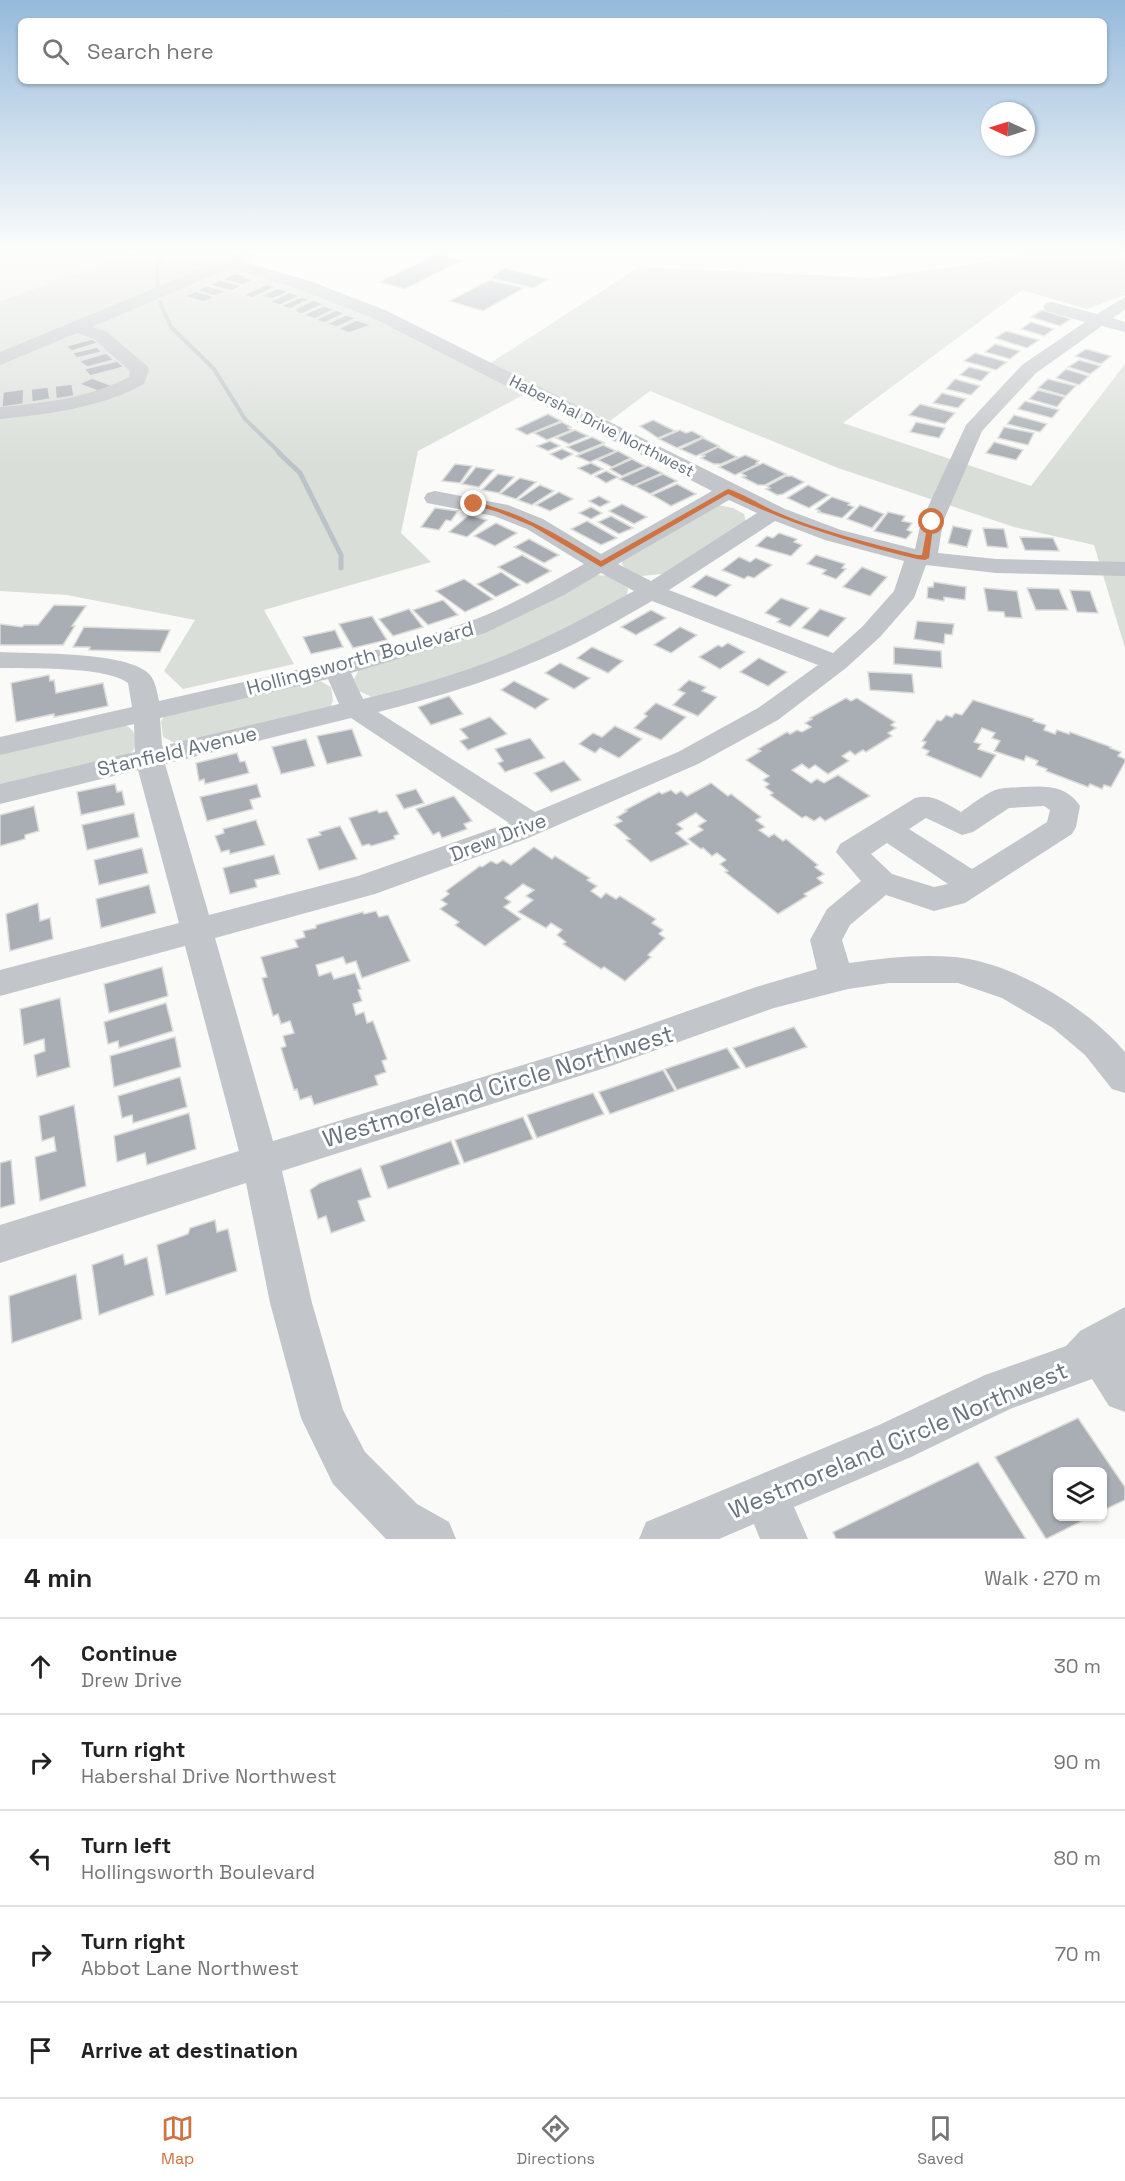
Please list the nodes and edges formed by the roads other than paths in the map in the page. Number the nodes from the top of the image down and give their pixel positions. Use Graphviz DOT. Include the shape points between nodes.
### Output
graph roads {
  1 [pos="86,323"];
  2 [pos="396,323"];
  3 [pos="1095,323"];
  4 [pos="1109,323"];
  5 [pos="76,327"];
  6 [pos="1125,327"];
  7 [pos="0,359"];
  8 [pos="0,413"];
  9 [pos="728,491"];
  10 [pos="435,498"];
  11 [pos="772,513"];
  12 [pos="921,557"];
  13 [pos="601,564"];
  14 [pos="1125,569"];
  15 [pos="652,591"];
  16 [pos="0,660"];
  17 [pos="837,663"];
  18 [pos="336,669"];
  19 [pos="355,709"];
  20 [pos="146,713"];
  21 [pos="0,746"];
  22 [pos="149,757"];
  23 [pos="0,794"];
  24 [pos="532,825"];
  25 [pos="887,829"];
  26 [pos="881,882"];
  27 [pos="972,884"];
  28 [pos="196,931"];
  29 [pos="836,978"];
  30 [pos="0,983"];
  31 [pos="1125,1078"];
  32 [pos="260,1160"];
  33 [pos="0,1244"];
  34 [pos="1110,1337"];
  35 [pos="1125,1390"];
  36 [pos="766,1496"];
  37 [pos="432,1539"];
  38 [pos="663,1539"];
  39 [pos="784,1539"];
  1 -- 5 [label="street"];
  2 -- 9 [label="street, Habershal Drive Northwest"];
  3 -- 12 [label="street, Drew Drive" via="1029,369 973,429"];
  4 -- 6 [label="street"];
  5 -- 7 [label="street"];
  5 -- 8 [label="street" via="100,335 140,370 137,380 94,400"];
  9 -- 11 [label="street, Habershal Drive Northwest"];
  9 -- 13 [label="street, Hollingsworth Boulevard"];
  10 -- 13 [label="street" via="500,510 535,524"];
  11 -- 12 [label="street, Habershal Drive Northwest" via="861,543"];
  11 -- 15 [label="street, Stanfield Avenue"];
  12 -- 14 [label="street, Habershal Drive Northwest" via="977,565"];
  12 -- 17 [label="street, Drew Drive" via="905,593"];
  13 -- 15 [label="street"];
  13 -- 18 [label="street, Hollingsworth Boulevard" via="476,628"];
  15 -- 17 [label="street"];
  15 -- 19 [label="street, Stanfield Avenue" via="568,637 512,662 430,691"];
  16 -- 20 [label="street" via="106,665 130,670 140,679"];
  17 -- 24 [label="street, Drew Drive" via="768,714 688,758"];
  18 -- 19 [label="street"];
  18 -- 20 [label="street, Hollingsworth Boulevard"];
  19 -- 22 [label="street, Stanfield Avenue"];
  19 -- 24 [label="street"];
  20 -- 21 [label="street, Hollingsworth Boulevard"];
  20 -- 22 [label="street"];
  22 -- 23 [label="street, Stanfield Avenue"];
  22 -- 28 [label="street"];
  24 -- 28 [label="street, Drew Drive" via="364,886"];
  25 -- 26 [label="street" via="851,852"];
  25 -- 27 [label="street"];
  25 -- 27 [label="street" via="925,805 962,825 1003,798 1050,796 1065,806 1061,827"];
  26 -- 27 [label="street" via="934,899 954,895"];
  26 -- 29 [label="street" via="838,917 825,940"];
  28 -- 30 [label="street, Drew Drive"];
  28 -- 32 [label="street"];
  29 -- 31 [label="street, Westmoreland Circle Northwest" via="906,968 961,971 996,983 1046,1004 1092,1040"];
  29 -- 32 [label="street, Westmoreland Circle Northwest" via="741,1006 653,1039"];
  32 -- 33 [label="street, Westmoreland Circle Northwest"];
  32 -- 37 [label="street" via="291,1303 323,1418 349,1468 400,1521"];
  34 -- 35 [label="street"];
  34 -- 36 [label="street, Westmoreland Circle Northwest" via="1080,1362 1001,1391"];
  36 -- 38 [label="street, Westmoreland Circle Northwest"];
  36 -- 39 [label="street"];
}
